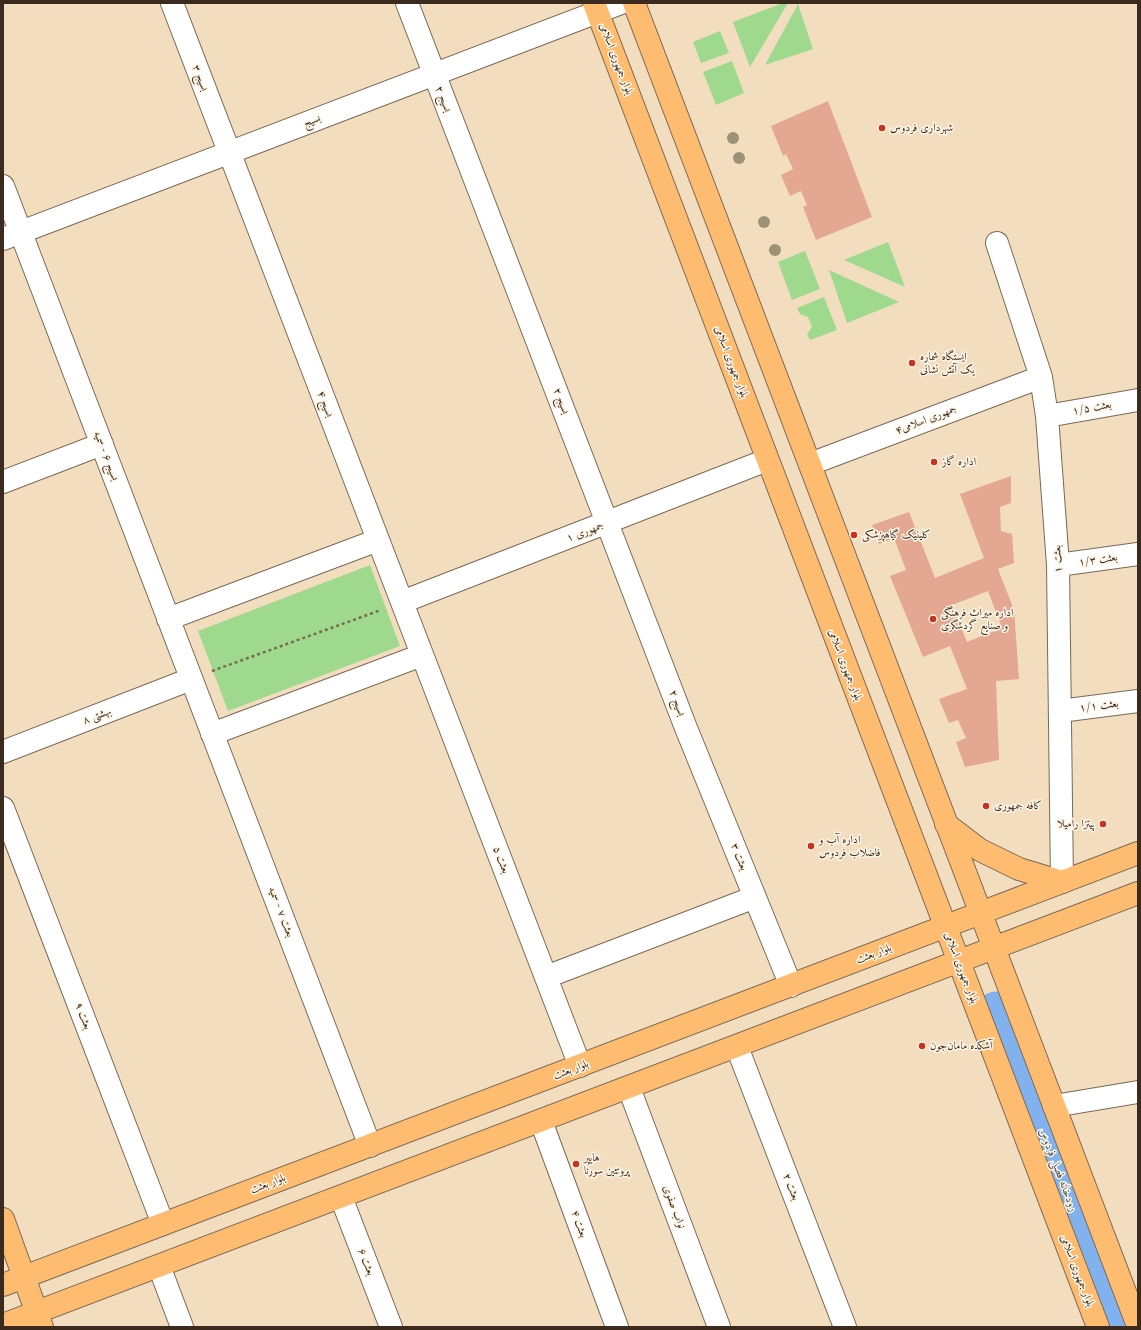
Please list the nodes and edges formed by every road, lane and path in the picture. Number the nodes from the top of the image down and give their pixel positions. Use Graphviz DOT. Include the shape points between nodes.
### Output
graph roads {
  1 [pos="172,3"];
  2 [pos="406,3"];
  3 [pos="621,3"];
  4 [pos="634,3"];
  5 [pos="596,8"];
  6 [pos="433,74"];
  7 [pos="229,153"];
  8 [pos="3,186"];
  9 [pos="12,236"];
  10 [pos="997,243"];
  11 [pos="1041,377"];
  12 [pos="1138,400"];
  13 [pos="1047,416"];
  14 [pos="102,444"];
  15 [pos="768,460"];
  16 [pos="810,464"];
  17 [pos="3,482"];
  18 [pos="608,523"];
  19 [pos="378,540"];
  20 [pos="1138,554"];
  21 [pos="1058,565"];
  22 [pos="402,602"];
  23 [pos="168,619"];
  24 [pos="422,655"];
  25 [pos="191,679"];
  26 [pos="1138,701"];
  27 [pos="1060,711"];
  28 [pos="686,728"];
  29 [pos="212,734"];
  30 [pos="3,752"];
  31 [pos="3,808"];
  32 [pos="946,824"];
  33 [pos="1138,853"];
  34 [pos="1062,882"];
  35 [pos="1138,893"];
  36 [pos="755,897"];
  37 [pos="980,913"];
  38 [pos="945,928"];
  39 [pos="994,948"];
  40 [pos="959,962"];
  41 [pos="546,977"];
  42 [pos="791,986"];
  43 [pos="737,1047"];
  44 [pos="580,1066"];
  45 [pos="629,1088"];
  46 [pos="1138,1092"];
  47 [pos="1054,1106"];
  48 [pos="541,1121"];
  49 [pos="370,1146"];
  50 [pos="341,1197"];
  51 [pos="3,1220"];
  52 [pos="163,1224"];
  53 [pos="159,1266"];
  54 [pos="25,1277"];
  55 [pos="3,1285"];
  56 [pos="39,1319"];
  57 [pos="6,1321"];
  58 [pos="1138,1326"];
  59 [pos="182,1327"];
  60 [pos="390,1327"];
  61 [pos="617,1327"];
  62 [pos="719,1327"];
  63 [pos="845,1327"];
  64 [pos="1098,1327"];
  1 -- 7 [label="street, بسیج ۳"];
  2 -- 6 [label="street, بسیج ۲"];
  3 -- 5 [label="street, بسیج"];
  4 -- 16 [label="main road"];
  5 -- 6 [label="street, بسیج"];
  5 -- 15 [label="main road, بلوار جمهوری اسلامی"];
  6 -- 7 [label="street, بسیج"];
  6 -- 18 [label="street, بسیج ۲"];
  7 -- 9 [label="street, بسیج"];
  7 -- 19 [label="street, بسیج ۴"];
  8 -- 9 [label="street, بسیج ۶ - سمیه"];
  9 -- 14 [label="street, بسیج ۶ - سمیه"];
  10 -- 11 [label="street, بعثت ۱"];
  11 -- 13 [label="street, بعثت ۱"];
  11 -- 16 [label="street, جمهوری اسلامی۴"];
  12 -- 13 [label="street, بعثت ۱/۵"];
  13 -- 21 [label="street, بعثت ۱"];
  14 -- 17 [label="street"];
  14 -- 23 [label="street, بسیج ۶ - سمیه"];
  15 -- 18 [label="street, جمهوری ۱"];
  15 -- 38 [label="main road, بلوار جمهوری اسلامی"];
  16 -- 32 [label="main road"];
  18 -- 22 [label="street, جمهوری ۱"];
  18 -- 28 [label="street, بسیج ۲"];
  19 -- 22 [label="street, بسیج ۴"];
  19 -- 23 [label="street"];
  20 -- 21 [label="street, بعثت ۱/۳"];
  21 -- 27 [label="street, بعثت ۱"];
  22 -- 24 [label="street, بسیج ۴"];
  22 -- 25 [label="path"];
  23 -- 25 [label="street, بسیج ۶ - سمیه"];
  24 -- 29 [label="street"];
  24 -- 41 [label="street, بعثت ۵"];
  25 -- 29 [label="street, بعثت ۷ - سمیه"];
  25 -- 30 [label="street, بهشتی ۸"];
  26 -- 27 [label="street, بعثت ۱/۱"];
  27 -- 34 [label="street, بعثت ۱"];
  28 -- 36 [label="street, بعثت ۳"];
  29 -- 49 [label="street, بعثت ۷ - سمیه"];
  31 -- 52 [label="street, بعثت ۹"];
  32 -- 34 [label="main road" via="980,850 1019,869"];
  32 -- 37 [label="main road"];
  33 -- 34 [label="main road, بلوار بعثت"];
  34 -- 37 [label="main road, بلوار بعثت"];
  35 -- 39 [label="main road"];
  36 -- 41 [label="street"];
  36 -- 42 [label="street, بعثت ۳"];
  37 -- 38 [label="main road, بلوار بعثت"];
  37 -- 39 [label="main road"];
  38 -- 40 [label="main road, بلوار جمهوری اسلامی"];
  38 -- 42 [label="main road, بلوار بعثت"];
  39 -- 40 [label="main road"];
  39 -- 47 [label="main road"];
  40 -- 43 [label="main road"];
  40 -- 64 [label="main road, بلوار جمهوری اسلامی"];
  41 -- 44 [label="street, بعثت ۵"];
  42 -- 44 [label="main road, بلوار بعثت"];
  43 -- 45 [label="main road"];
  43 -- 63 [label="street, بعثت ۲"];
  44 -- 49 [label="main road, بلوار بعثت"];
  45 -- 48 [label="main road"];
  45 -- 62 [label="street, نواب صفوی"];
  46 -- 47 [label="street"];
  47 -- 58 [label="main road"];
  48 -- 50 [label="main road"];
  48 -- 61 [label="street, بعثت ۴"];
  49 -- 52 [label="main road, بلوار بعثت"];
  50 -- 53 [label="main road"];
  50 -- 60 [label="street, بعثت ۶"];
  51 -- 54 [label="main road"];
  52 -- 54 [label="main road, بلوار بعثت"];
  53 -- 56 [label="main road"];
  53 -- 59 [label="street"];
  54 -- 55 [label="main road, بلوار بعثت"];
  54 -- 56 [label="main road"];
  56 -- 57 [label="main road"];
}
